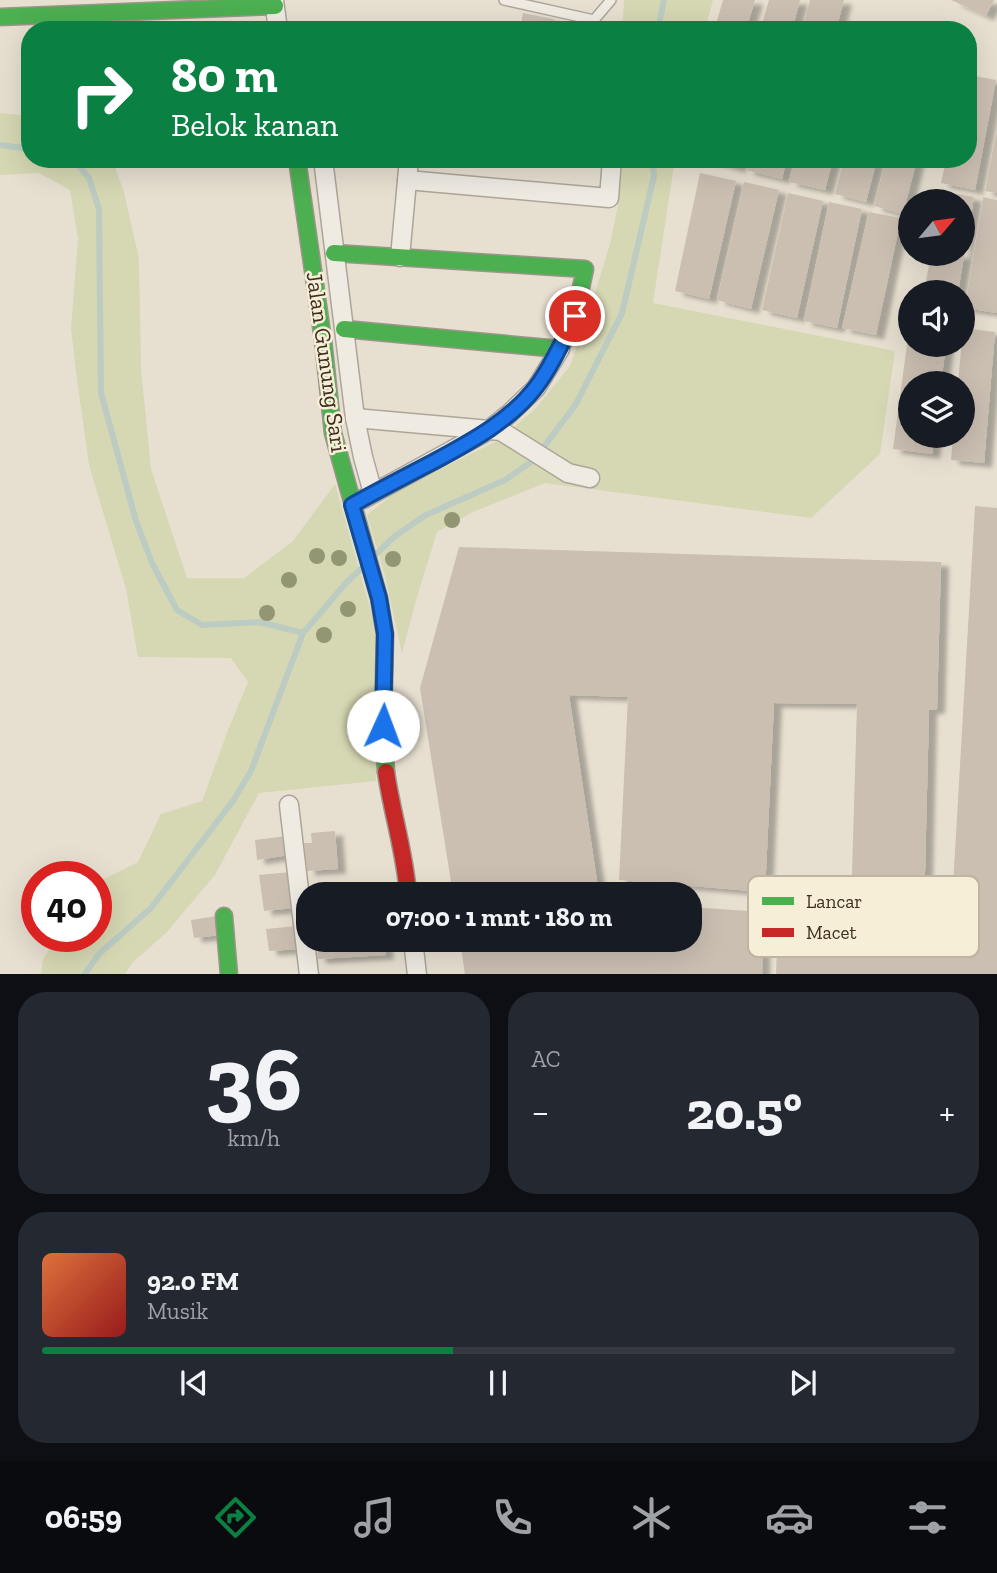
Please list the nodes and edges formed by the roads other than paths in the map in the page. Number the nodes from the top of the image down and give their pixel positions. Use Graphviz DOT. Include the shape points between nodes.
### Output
graph roads {
  1 [pos="504,0"];
  2 [pos="611,0"];
  3 [pos="274,3"];
  4 [pos="105,7"];
  5 [pos="0,17"];
  6 [pos="277,21"];
  7 [pos="299,168"];
  8 [pos="324,168"];
  9 [pos="408,168"];
  10 [pos="611,168"];
  11 [pos="407,180"];
  12 [pos="334,253"];
  13 [pos="400,257"];
  14 [pos="344,329"];
  15 [pos="559,349"];
  16 [pos="355,418"];
  17 [pos="489,430"];
  18 [pos="590,478"];
  19 [pos="373,493"];
  20 [pos="352,505"];
  21 [pos="289,805"];
  22 [pos="407,882"];
  23 [pos="224,916"];
  24 [pos="414,952"];
  25 [pos="229,974"];
  26 [pos="309,974"];
  27 [pos="417,974"];
  1 -- 2 [label="lane" via="594,20"];
  3 -- 4 [label="street"];
  3 -- 6 [label="street"];
  4 -- 5 [label="street"];
  7 -- 20 [label="street, Jalan Gunung Sari" via="333,433"];
  8 -- 12 [label="street"];
  9 -- 11 [label="street"];
  10 -- 11 [label="street" via="609,198"];
  11 -- 13 [label="street"];
  12 -- 13 [label="street"];
  12 -- 14 [label="street"];
  13 -- 15 [label="street" via="585,269 575,316"];
  14 -- 15 [label="street"];
  14 -- 16 [label="street"];
  15 -- 17 [label="street" via="536,388"];
  16 -- 17 [label="street"];
  16 -- 19 [label="street"];
  17 -- 18 [label="street" via="501,431 568,472"];
  17 -- 19 [label="street"];
  19 -- 20 [label="street"];
  20 -- 22 [label="street, Jalan Gunung Sari" via="385,634 385,762"];
  21 -- 26 [label="street"];
  23 -- 25 [label="street"];
  24 -- 27 [label="street"];
}
